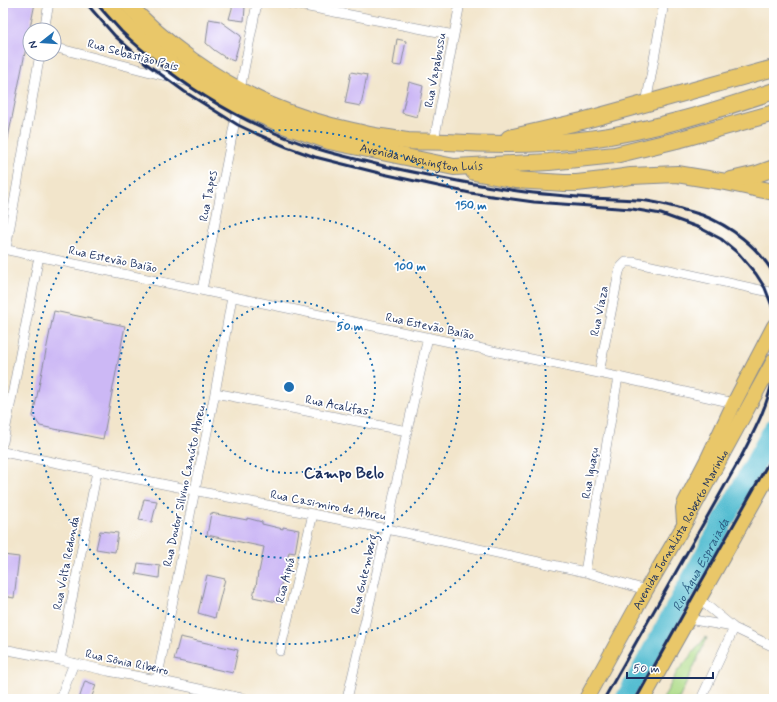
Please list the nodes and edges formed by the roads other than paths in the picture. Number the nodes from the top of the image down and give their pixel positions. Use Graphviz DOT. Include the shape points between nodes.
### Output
graph roads {
  1 [pos="49,3"];
  2 [pos="106,3"];
  3 [pos="127,3"];
  4 [pos="257,3"];
  5 [pos="288,3"];
  6 [pos="460,3"];
  7 [pos="664,3"];
  8 [pos="46,22"];
  9 [pos="454,35"];
  10 [pos="62,49"];
  11 [pos="38,62"];
  12 [pos="774,68"];
  13 [pos="202,86"];
  14 [pos="774,91"];
  15 [pos="239,98"];
  16 [pos="646,104"];
  17 [pos="768,115"];
  18 [pos="434,141"];
  19 [pos="484,145"];
  20 [pos="454,167"];
  21 [pos="774,168"];
  22 [pos="726,182"];
  23 [pos="774,192"];
  24 [pos="5,249"];
  25 [pos="39,256"];
  26 [pos="202,290"];
  27 [pos="774,293"];
  28 [pos="232,297"];
  29 [pos="774,326"];
  30 [pos="428,337"];
  31 [pos="774,360"];
  32 [pos="599,373"];
  33 [pos="618,377"];
  34 [pos="215,393"];
  35 [pos="734,403"];
  36 [pos="407,431"];
  37 [pos="3,442"];
  38 [pos="3,452"];
  39 [pos="774,466"];
  40 [pos="97,471"];
  41 [pos="195,490"];
  42 [pos="313,514"];
  43 [pos="684,525"];
  44 [pos="387,529"];
  45 [pos="585,572"];
  46 [pos="646,590"];
  47 [pos="699,599"];
  48 [pos="688,619"];
  49 [pos="734,628"];
  50 [pos="774,647"];
  51 [pos="3,650"];
  52 [pos="280,651"];
  53 [pos="60,660"];
  54 [pos="74,663"];
  55 [pos="157,680"];
  56 [pos="60,699"];
  57 [pos="246,699"];
  58 [pos="347,699"];
  59 [pos="586,699"];
  60 [pos="643,699"];
  61 [pos="701,699"];
  1 -- 8 [label="street"];
  2 -- 13 [label="highway, Avenida Washington Luís" via="156,52"];
  3 -- 15 [label="highway, Avenida Washington Luís" via="173,46"];
  4 -- 15 [label="street, Rua Tapes"];
  5 -- 9 [label="street"];
  6 -- 9 [label="street, Rua Vapabussu"];
  7 -- 16 [label="street"];
  9 -- 18 [label="street, Rua Vapabussu"];
  10 -- 13 [label="street, Rua Sebastião Pais"];
  11 -- 24 [label="street"];
  12 -- 16 [label="highway"];
  13 -- 15 [label="highway, Avenida Washington Luís"];
  14 -- 19 [label="highway, Avenida Washington Luís" via="683,119 616,135 568,141"];
  15 -- 18 [label="highway, Avenida Washington Luís" via="268,104 334,127 379,137"];
  15 -- 20 [label="highway, Avenida Washington Luís" via="286,126 329,141"];
  15 -- 26 [label="street, Rua Tapes"];
  16 -- 19 [label="highway"];
  17 -- 20 [label="highway, Avenida Washington Luís" via="615,154 549,162"];
  18 -- 19 [label="highway, Avenida Washington Luís"];
  20 -- 22 [label="highway" via="515,180 542,182 577,183 671,174"];
  21 -- 22 [label="highway"];
  22 -- 23 [label="highway"];
  24 -- 25 [label="street, Rua Estevão Baião"];
  25 -- 26 [label="street, Rua Estevão Baião"];
  25 -- 37 [label="street"];
  26 -- 28 [label="street, Rua Estevão Baião"];
  27 -- 32 [label="street, Rua Viaza" via="626,262 620,272"];
  28 -- 30 [label="street, Rua Estevão Baião"];
  28 -- 34 [label="street, Rua Doutor Silvino Canúto Abreu"];
  29 -- 35 [label="main road"];
  30 -- 32 [label="street, Rua Estevão Baião"];
  30 -- 36 [label="street, Rua Gutemberg"];
  31 -- 43 [label="main road, Avenida Jornalista Roberto Marinho"];
  32 -- 33 [label="street, Rua Estevão Baião"];
  33 -- 35 [label="street, Rua Estevão Baião"];
  33 -- 45 [label="street, Rua Iguaçu"];
  34 -- 36 [label="street, Rua Acalifas"];
  34 -- 41 [label="street, Rua Doutor Silvino Canúto Abreu"];
  35 -- 43 [label="main road" via="685,502"];
  36 -- 44 [label="street, Rua Gutemberg"];
  38 -- 40 [label="street, Rua Casimiro de Abreu"];
  39 -- 47 [label="main road"];
  40 -- 41 [label="street, Rua Casimiro de Abreu"];
  40 -- 53 [label="street, Rua Volta Redonda"];
  41 -- 42 [label="street, Rua Casimiro de Abreu"];
  41 -- 55 [label="street, Rua Doutor Silvino Canúto Abreu"];
  42 -- 44 [label="street, Rua Casimiro de Abreu"];
  42 -- 52 [label="street, Rua Aipuá"];
  43 -- 46 [label="main road, Avenida Jornalista Roberto Marinho"];
  44 -- 45 [label="street, Rua Casimiro de Abreu"];
  44 -- 58 [label="street, Rua Gutemberg"];
  45 -- 46 [label="street, Rua Casimiro de Abreu"];
  46 -- 59 [label="main road, Avenida Jornalista Roberto Marinho"];
  47 -- 48 [label="main road"];
  47 -- 49 [label="street"];
  48 -- 49 [label="street"];
  48 -- 60 [label="main road"];
  49 -- 50 [label="street"];
  49 -- 61 [label="street"];
  51 -- 53 [label="street, Rua Sônia Ribeiro"];
  53 -- 54 [label="street, Rua Sônia Ribeiro"];
  54 -- 55 [label="street, Rua Sônia Ribeiro"];
  54 -- 56 [label="street"];
  55 -- 57 [label="street, Rua Sônia Ribeiro"];
}
